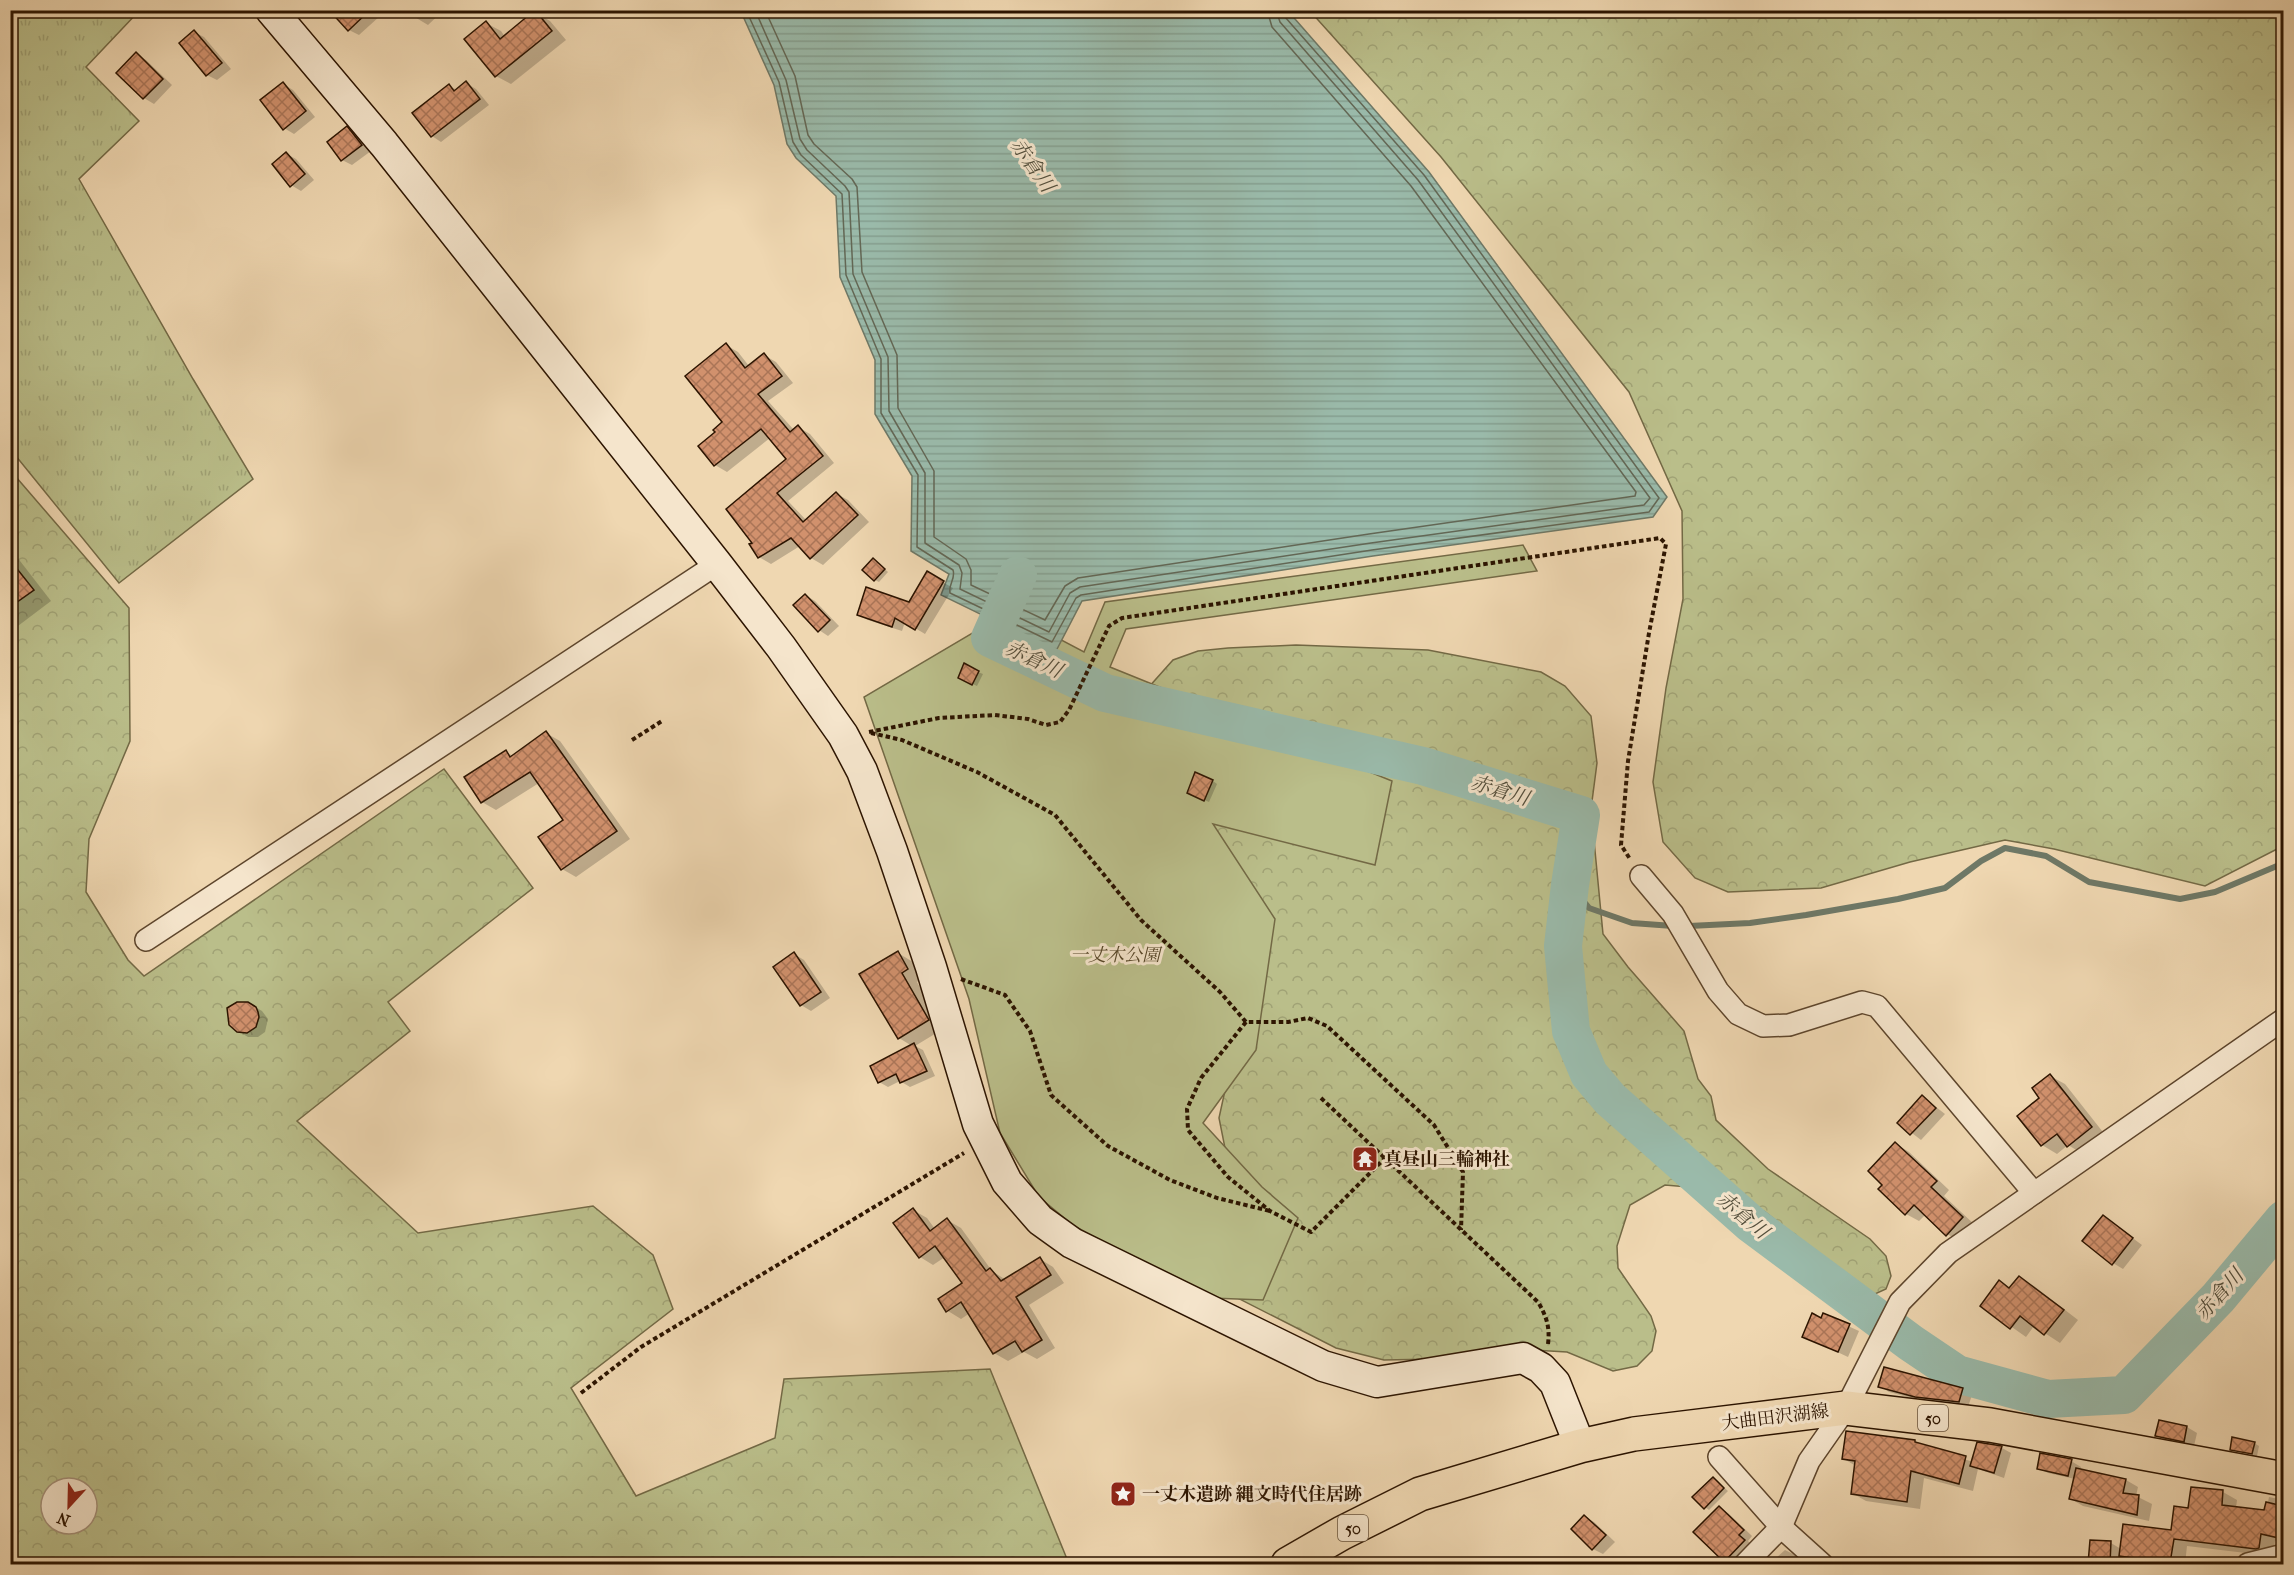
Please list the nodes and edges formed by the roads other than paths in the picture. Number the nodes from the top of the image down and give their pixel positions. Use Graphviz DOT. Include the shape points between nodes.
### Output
graph roads {
  1 [pos="271,10"];
  2 [pos="717,564"];
  3 [pos="1641,876"];
  4 [pos="146,940"];
  5 [pos="2283,1019"];
  6 [pos="2034,1193"];
  7 [pos="1846,1408"];
  8 [pos="1580,1446"];
  9 [pos="1719,1457"];
  10 [pos="2283,1479"];
  11 [pos="1781,1527"];
  12 [pos="2283,1555"];
  13 [pos="1288,1564"];
  14 [pos="1745,1564"];
  15 [pos="1822,1564"];
  16 [pos="2248,1564"];
  1 -- 2 [label="street" via="392,153"];
  2 -- 4 [label="street"];
  2 -- 8 [label="street" via="856,734 862,771 931,967 971,1105 1007,1182 1040,1221 1072,1243 1323,1366 1377,1382 1523,1358 1541,1368 1555,1383"];
  3 -- 6 [label="street" via="1673,914 1718,991 1738,1014 1763,1026 1789,1025 1862,1002 1877,1006"];
  5 -- 6 [label="street"];
  6 -- 7 [label="street" via="1948,1253 1900,1302"];
  7 -- 8 [label="main road, 大曲田沢湖線 / 50" via="1634,1434"];
  7 -- 10 [label="main road, 大曲田沢湖線 / 50" via="1990,1425"];
  7 -- 11 [label="street" via="1809,1461"];
  8 -- 13 [label="main road, 大曲田沢湖線 / 50" via="1420,1494"];
  9 -- 11 [label="street"];
  11 -- 14 [label="street"];
  11 -- 15 [label="street"];
  12 -- 16 [label="street"];
}
